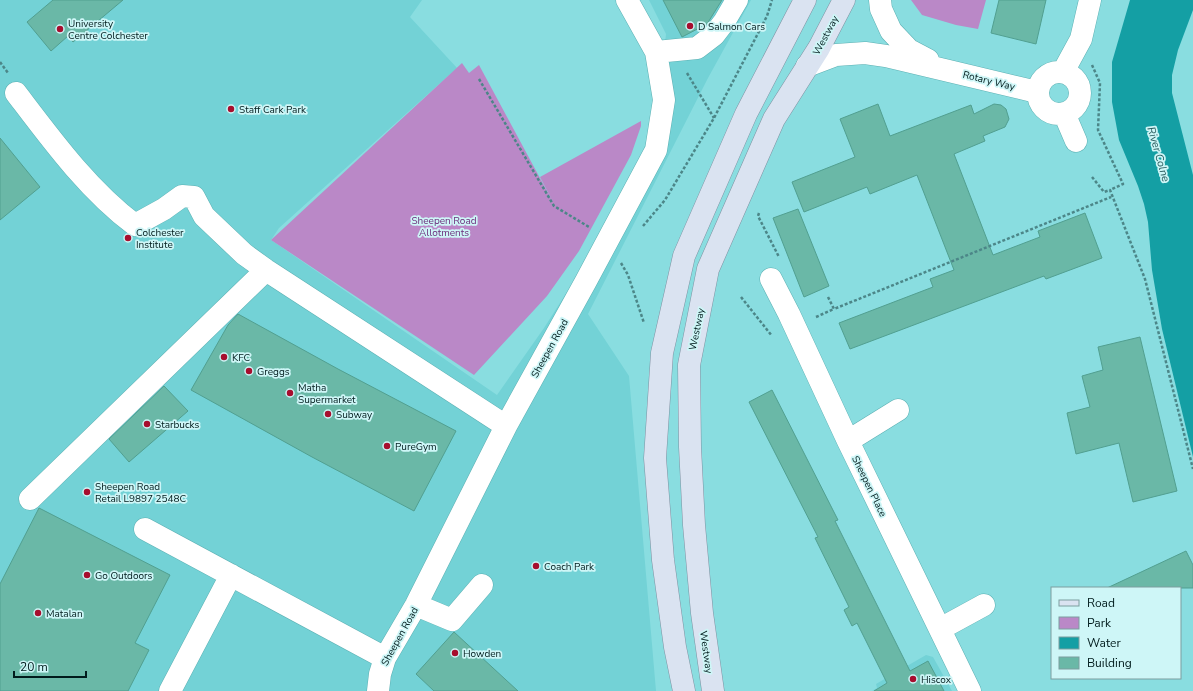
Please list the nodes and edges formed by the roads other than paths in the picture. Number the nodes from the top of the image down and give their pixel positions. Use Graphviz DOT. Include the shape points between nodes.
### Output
graph roads {
  1 [pos="627,0"];
  2 [pos="737,0"];
  3 [pos="805,0"];
  4 [pos="844,0"];
  5 [pos="880,0"];
  6 [pos="1090,0"];
  7 [pos="656,52"];
  8 [pos="807,66"];
  9 [pos="948,70"];
  10 [pos="1063,72"];
  11 [pos="1033,91"];
  12 [pos="16,93"];
  13 [pos="1064,113"];
  14 [pos="1076,141"];
  15 [pos="266,270"];
  16 [pos="771,279"];
  17 [pos="898,410"];
  18 [pos="506,426"];
  19 [pos="848,441"];
  20 [pos="30,499"];
  21 [pos="146,528"];
  22 [pos="231,575"];
  23 [pos="482,585"];
  24 [pos="416,605"];
  25 [pos="984,605"];
  26 [pos="940,629"];
  27 [pos="385,658"];
  28 [pos="170,691"];
  29 [pos="378,691"];
  30 [pos="684,691"];
  31 [pos="713,691"];
  32 [pos="970,691"];
  1 -- 7 [label="street, Sheepen Road"];
  2 -- 7 [label="street" via="714,35 697,48"];
  3 -- 30 [label="main road" via="746,114 684,256 662,353 654,458 663,560"];
  4 -- 8 [label="main road, Westway"];
  5 -- 9 [label="street" via="881,9 891,31 909,50"];
  6 -- 10 [label="street" via="1081,39"];
  7 -- 18 [label="street, Sheepen Road" via="664,100 656,150"];
  8 -- 9 [label="street" via="836,55 865,54 886,56"];
  8 -- 31 [label="main road, Westway" via="774,119 708,269 689,365 694,525 702,613"];
  9 -- 11 [label="street, Rotary Way"];
  10 -- 11 [label="street" via="1050,73"];
  10 -- 13 [label="street" via="1075,79 1080,92 1076,105"];
  11 -- 13 [label="street" via="1044,108 1058,114"];
  12 -- 15 [label="street" via="49,137 84,177 117,212 135,225 164,210 182,196 194,197 204,216 244,254"];
  13 -- 14 [label="street"];
  15 -- 18 [label="street"];
  15 -- 20 [label="street"];
  16 -- 19 [label="street, Sheepen Place"];
  17 -- 19 [label="street"];
  18 -- 24 [label="street, Sheepen Road"];
  19 -- 26 [label="street, Sheepen Place"];
  21 -- 22 [label="street"];
  22 -- 27 [label="street"];
  22 -- 28 [label="street"];
  23 -- 24 [label="street" via="452,620"];
  24 -- 27 [label="street, Sheepen Road"];
  25 -- 26 [label="street"];
  26 -- 32 [label="street, Sheepen Place"];
  27 -- 29 [label="street, Sheepen Road"];
}
